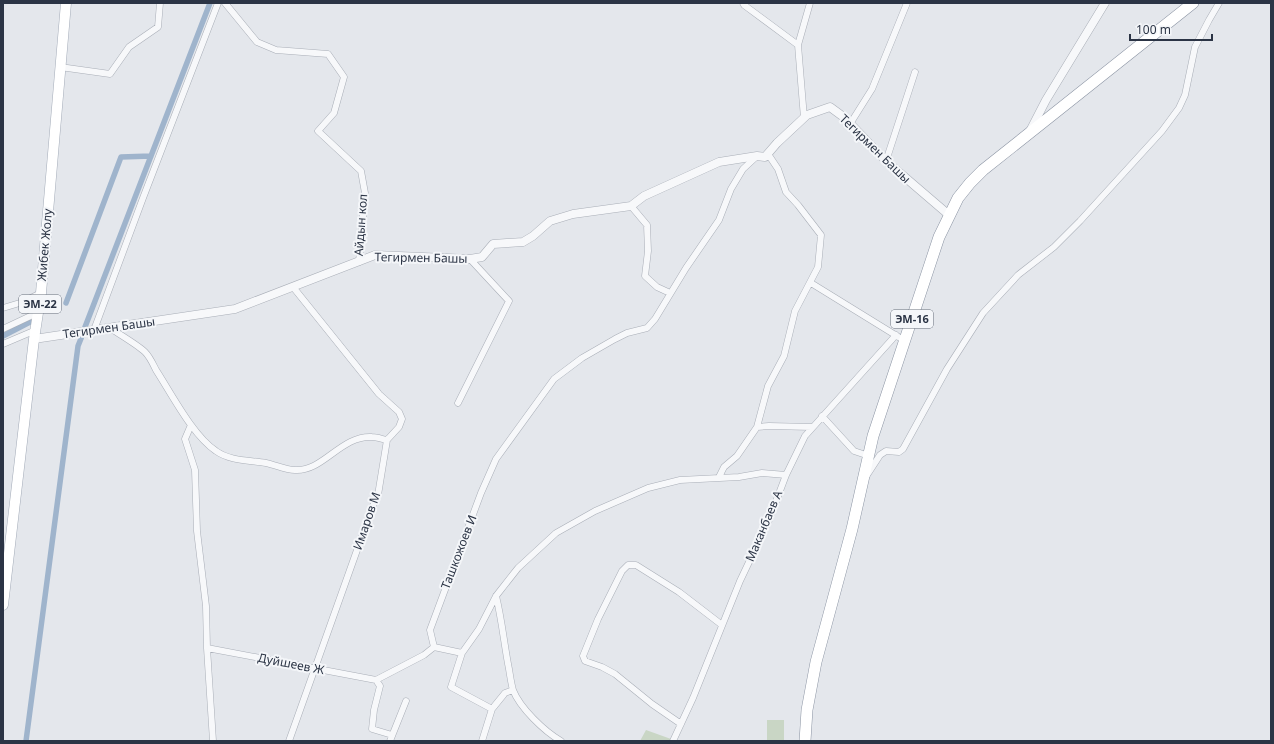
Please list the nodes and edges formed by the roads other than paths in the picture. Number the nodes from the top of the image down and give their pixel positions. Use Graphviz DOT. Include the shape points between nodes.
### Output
graph roads {
  1 [pos="66,3"];
  2 [pos="160,3"];
  3 [pos="218,3"];
  4 [pos="225,3"];
  5 [pos="743,3"];
  6 [pos="810,3"];
  7 [pos="907,3"];
  8 [pos="1105,3"];
  9 [pos="1194,3"];
  10 [pos="1219,3"];
  11 [pos="798,44"];
  12 [pos="60,67"];
  13 [pos="915,72"];
  14 [pos="804,118"];
  15 [pos="850,124"];
  16 [pos="1028,134"];
  17 [pos="761,156"];
  18 [pos="886,161"];
  19 [pos="631,206"];
  20 [pos="949,215"];
  21 [pos="470,259"];
  22 [pos="359,262"];
  23 [pos="811,283"];
  24 [pos="293,287"];
  25 [pos="41,293"];
  26 [pos="670,293"];
  27 [pos="3,308"];
  28 [pos="39,312"];
  29 [pos="110,328"];
  30 [pos="3,329"];
  31 [pos="94,330"];
  32 [pos="35,334"];
  33 [pos="900,338"];
  34 [pos="3,344"];
  35 [pos="458,403"];
  36 [pos="822,416"];
  37 [pos="191,425"];
  38 [pos="757,427"];
  39 [pos="812,427"];
  40 [pos="387,440"];
  41 [pos="869,456"];
  42 [pos="786,475"];
  43 [pos="719,478"];
  44 [pos="862,484"];
  45 [pos="496,596"];
  46 [pos="3,605"];
  47 [pos="722,624"];
  48 [pos="434,647"];
  49 [pos="207,648"];
  50 [pos="462,653"];
  51 [pos="315,669"];
  52 [pos="376,680"];
  53 [pos="513,690"];
  54 [pos="406,701"];
  55 [pos="492,709"];
  56 [pos="681,724"];
  57 [pos="391,738"];
  58 [pos="213,741"];
  59 [pos="289,741"];
  60 [pos="482,741"];
  61 [pos="561,741"];
  62 [pos="673,741"];
  63 [pos="805,741"];
  1 -- 12 [label="main road, Жибек Жолу / ЭМ-22"];
  2 -- 12 [label="street" via="158,27 129,47 110,74"];
  3 -- 31 [label="street"];
  4 -- 22 [label="street, Айдын кол" via="257,42 276,50 328,54 344,77 334,113 318,131 362,171 365,193"];
  5 -- 11 [label="street"];
  6 -- 11 [label="street"];
  7 -- 15 [label="street" via="872,89"];
  8 -- 16 [label="street"];
  9 -- 16 [label="highway, ЭМ-16"];
  10 -- 44 [label="street" via="1195,47 1185,95 1162,131 1080,221 1054,247 1018,275 983,312 947,369 903,449 899,452 886,451 880,455"];
  11 -- 14 [label="street"];
  12 -- 25 [label="main road, Жибек Жолу / ЭМ-22"];
  13 -- 18 [label="street"];
  14 -- 15 [label="street, Тегирмен Башы" via="830,107"];
  14 -- 17 [label="street, Тегирмен Башы"];
  15 -- 18 [label="street, Тегирмен Башы"];
  16 -- 20 [label="highway, ЭМ-16" via="974,178 958,198"];
  17 -- 19 [label="street, Тегирмен Башы" via="719,162 644,196"];
  17 -- 23 [label="street" via="770,157 778,169 786,192 821,235 818,267"];
  17 -- 26 [label="street, Ташкожоев И" via="743,169 731,189 719,220"];
  18 -- 20 [label="street, Тегирмен Башы"];
  19 -- 21 [label="street, Тегирмен Башы" via="573,214 550,221 523,242 493,244 482,257"];
  19 -- 26 [label="street" via="647,225 648,251 645,276 656,287"];
  20 -- 33 [label="highway, ЭМ-16"];
  21 -- 22 [label="street, Тегирмен Башы" via="375,255"];
  21 -- 35 [label="street" via="509,301"];
  22 -- 24 [label="street, Тегирмен Башы"];
  23 -- 33 [label="street"];
  23 -- 38 [label="street" via="795,311 784,356 768,386"];
  24 -- 29 [label="street, Тегирмен Башы" via="235,309"];
  24 -- 40 [label="street" via="379,394 399,412 402,419 399,427"];
  25 -- 27 [label="street"];
  25 -- 28 [label="main road, Жибек Жолу / ЭМ-22"];
  26 -- 48 [label="street, Ташкожоев И" via="647,328 615,339 582,358 554,379 496,459 430,630"];
  28 -- 30 [label="street"];
  28 -- 32 [label="main road, Жибек Жолу / ЭМ-22"];
  29 -- 31 [label="street, Тегирмен Башы"];
  29 -- 37 [label="street" via="145,352"];
  31 -- 32 [label="street, Тегирмен Башы"];
  32 -- 34 [label="street"];
  32 -- 46 [label="main road, Жибек Жолу / ЭМ-22"];
  33 -- 36 [label="street, Маканбаев А"];
  33 -- 41 [label="highway, ЭМ-16"];
  36 -- 39 [label="street, Маканбаев А"];
  36 -- 41 [label="street" via="854,451"];
  37 -- 40 [label="street" via="216,451 232,458 267,463 296,471 320,462 337,449 362,438"];
  37 -- 49 [label="street" via="185,439 194,470 197,531 206,606"];
  38 -- 39 [label="street"];
  38 -- 43 [label="street" via="737,456 724,467"];
  39 -- 42 [label="street, Маканбаев А"];
  40 -- 51 [label="street, Имаров М" via="378,495"];
  41 -- 44 [label="highway, ЭМ-16"];
  42 -- 43 [label="street" via="762,473"];
  42 -- 47 [label="street, Маканбаев А" via="769,520"];
  43 -- 45 [label="street" via="680,480 648,488 595,511 556,533 518,568"];
  44 -- 63 [label="highway, ЭМ-16" via="816,662 807,710"];
  45 -- 50 [label="street" via="479,629"];
  45 -- 53 [label="street"];
  47 -- 56 [label="street, Маканбаев А"];
  47 -- 56 [label="street" via="679,592 636,565 628,565 622,571 598,619 583,656 585,661 615,674"];
  48 -- 50 [label="street"];
  48 -- 52 [label="street"];
  49 -- 51 [label="street, Дуйшеев Ж"];
  49 -- 58 [label="street"];
  50 -- 55 [label="street" via="451,687"];
  51 -- 52 [label="street, Дуйшеев Ж"];
  51 -- 59 [label="street, Имаров М"];
  52 -- 57 [label="street" via="380,686 372,729"];
  53 -- 55 [label="street" via="505,693"];
  53 -- 61 [label="street" via="524,707 550,734"];
  54 -- 57 [label="street"];
  55 -- 60 [label="street"];
  56 -- 62 [label="street, Маканбаев А"];
}
